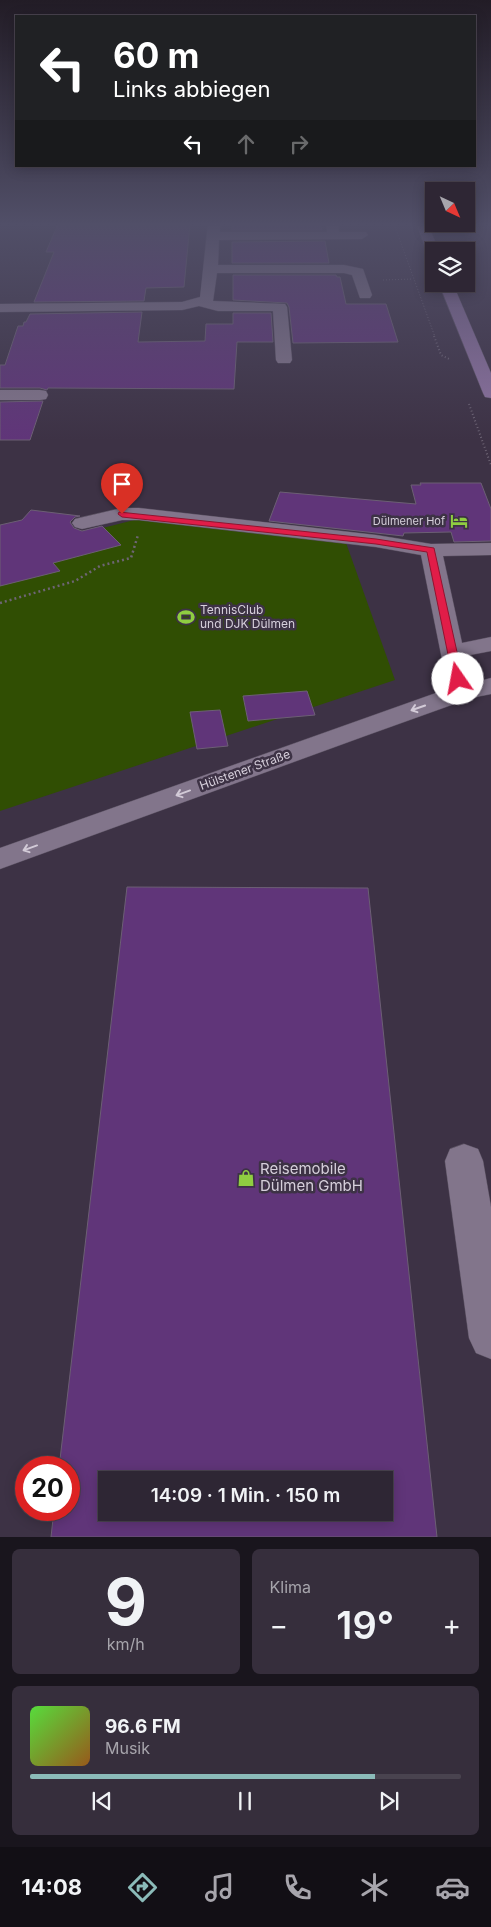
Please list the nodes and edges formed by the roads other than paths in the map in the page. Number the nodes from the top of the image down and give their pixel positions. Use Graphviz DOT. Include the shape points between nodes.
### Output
graph roads {
  1 [pos="208,296"];
  2 [pos="451,296"];
  3 [pos="200,302"];
  4 [pos="0,308"];
  5 [pos="284,360"];
  6 [pos="491,393"];
  7 [pos="40,395"];
  8 [pos="0,396"];
  9 [pos="82,523"];
  10 [pos="431,550"];
  11 [pos="489,555"];
  12 [pos="491,644"];
  13 [pos="452,652"];
  14 [pos="491,686"];
  15 [pos="464,692"];
  16 [pos="0,859"];
  17 [pos="464,1161"];
  18 [pos="491,1338"];
  1 -- 3 [label="street" via="207,300"];
  2 -- 6 [label="main road"];
  3 -- 4 [label="street" via="182,306"];
  3 -- 5 [label="street" via="218,307 280,307"];
  7 -- 8 [label="street"];
  9 -- 10 [label="street" via="122,514 143,515"];
  10 -- 11 [label="street"];
  10 -- 13 [label="street"];
  12 -- 13 [label="street"];
  13 -- 15 [label="street"];
  14 -- 15 [label="street, Hülstener Straße"];
  15 -- 16 [label="street, Hülstener Straße, one-way"];
  17 -- 18 [label="street"];
}
